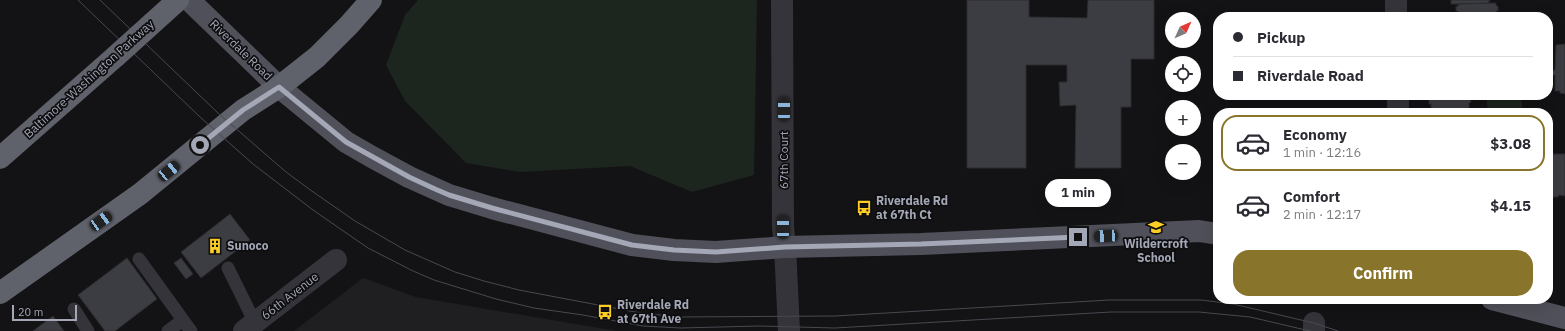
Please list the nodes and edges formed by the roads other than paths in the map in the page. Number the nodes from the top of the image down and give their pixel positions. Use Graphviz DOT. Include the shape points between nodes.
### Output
graph roads {
  1 [pos="178,0"];
  2 [pos="190,0"];
  3 [pos="371,0"];
  4 [pos="782,0"];
  5 [pos="1396,0"];
  6 [pos="1396,12"];
  7 [pos="279,87"];
  8 [pos="0,158"];
  9 [pos="1213,233"];
  10 [pos="785,247"];
  11 [pos="139,259"];
  12 [pos="336,260"];
  13 [pos="228,268"];
  14 [pos="0,293"];
  15 [pos="1511,304"];
  16 [pos="74,309"];
  17 [pos="1565,318"];
  18 [pos="183,320"];
  19 [pos="250,327"];
  20 [pos="88,331"];
  21 [pos="168,331"];
  22 [pos="191,331"];
  23 [pos="789,331"];
  1 -- 8 [label="highway, Baltimore-Washington Parkway, bridge"];
  2 -- 7 [label="main road, Riverdale Road"];
  3 -- 7 [label="highway" via="317,57"];
  4 -- 10 [label="street, 67th Court"];
  5 -- 6 [label="street"];
  7 -- 10 [label="main road, Riverdale Road" via="346,142 449,195 632,245 716,252"];
  7 -- 14 [label="highway" via="243,110 140,194"];
  9 -- 10 [label="main road, Riverdale Road" via="1199,231 921,244"];
  10 -- 23 [label="street, 67th Court"];
  11 -- 18 [label="lane"];
  12 -- 19 [label="street, 66th Avenue"];
  13 -- 19 [label="lane"];
  15 -- 17 [label="main road"];
  16 -- 20 [label="lane"];
  18 -- 21 [label="lane"];
  18 -- 22 [label="lane"];
}
